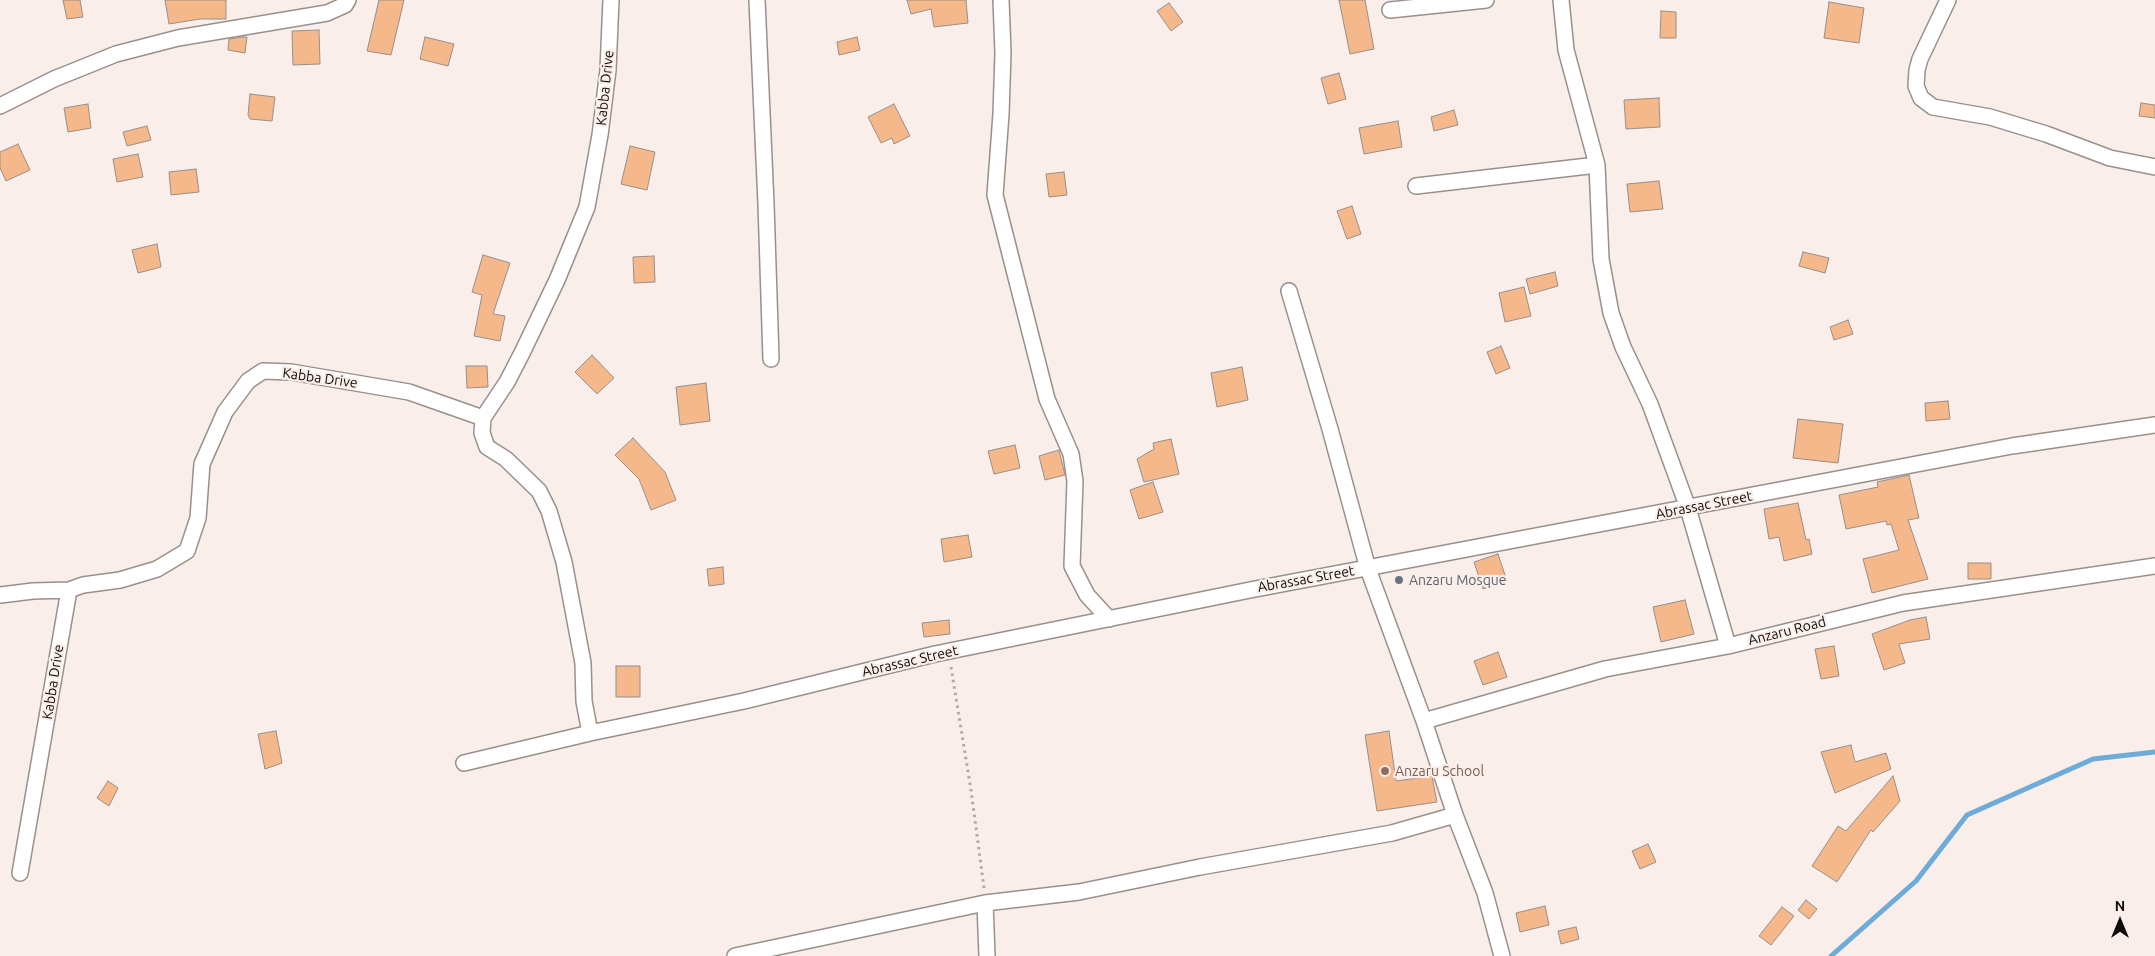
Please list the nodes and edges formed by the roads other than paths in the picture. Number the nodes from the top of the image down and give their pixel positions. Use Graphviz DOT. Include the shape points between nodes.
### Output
graph roads {
  1 [pos="348,0"];
  2 [pos="611,0"];
  3 [pos="756,0"];
  4 [pos="1000,0"];
  5 [pos="1486,0"];
  6 [pos="1561,0"];
  7 [pos="1948,0"];
  8 [pos="1390,10"];
  9 [pos="0,106"];
  10 [pos="1598,165"];
  11 [pos="2155,167"];
  12 [pos="1416,186"];
  13 [pos="1289,291"];
  14 [pos="770,359"];
  15 [pos="483,418"];
  16 [pos="2155,425"];
  17 [pos="1688,508"];
  18 [pos="2155,566"];
  19 [pos="1368,568"];
  20 [pos="69,590"];
  21 [pos="0,595"];
  22 [pos="1109,619"];
  23 [pos="1728,646"];
  24 [pos="1424,721"];
  25 [pos="590,732"];
  26 [pos="464,763"];
  27 [pos="1455,815"];
  28 [pos="20,873"];
  29 [pos="986,903"];
  30 [pos="735,956"];
  31 [pos="987,956"];
  32 [pos="1502,956"];
  1 -- 9 [label="street" via="345,5 327,13 178,38 116,54 54,79"];
  2 -- 15 [label="street, Kabba Drive" via="608,70 587,207 522,354"];
  3 -- 14 [label="street"];
  4 -- 22 [label="street" via="1002,71 995,195 1047,400 1072,454 1075,481 1072,566 1086,595"];
  5 -- 8 [label="street"];
  6 -- 10 [label="street" via="1566,50"];
  7 -- 11 [label="street" via="1920,59 1916,86 1920,98 1932,107 1990,117 2110,158"];
  10 -- 12 [label="street"];
  10 -- 17 [label="street" via="1601,259 1611,313 1650,404"];
  13 -- 19 [label="street"];
  15 -- 20 [label="street, Kabba Drive" via="409,392 291,372 263,371 248,381 225,412 202,464 198,518 187,551 157,569"];
  15 -- 25 [label="street" via="482,433 487,447 506,459 539,491 548,511 564,562 584,663 584,701"];
  16 -- 17 [label="street, Abrassac Street" via="2012,446"];
  17 -- 19 [label="street, Abrassac Street"];
  17 -- 23 [label="street"];
  18 -- 23 [label="street, Anzaru Road" via="1904,603"];
  19 -- 22 [label="street, Abrassac Street"];
  19 -- 24 [label="street"];
  20 -- 21 [label="street"];
  20 -- 28 [label="street, Kabba Drive"];
  22 -- 25 [label="street, Abrassac Street" via="949,651 744,701"];
  23 -- 24 [label="street, Anzaru Road" via="1605,669"];
  24 -- 27 [label="street"];
  25 -- 26 [label="street, Abrassac Street"];
  27 -- 29 [label="street" via="1392,833 1079,892"];
  27 -- 32 [label="street" via="1485,894"];
  29 -- 30 [label="street"];
  29 -- 31 [label="street"];
}
